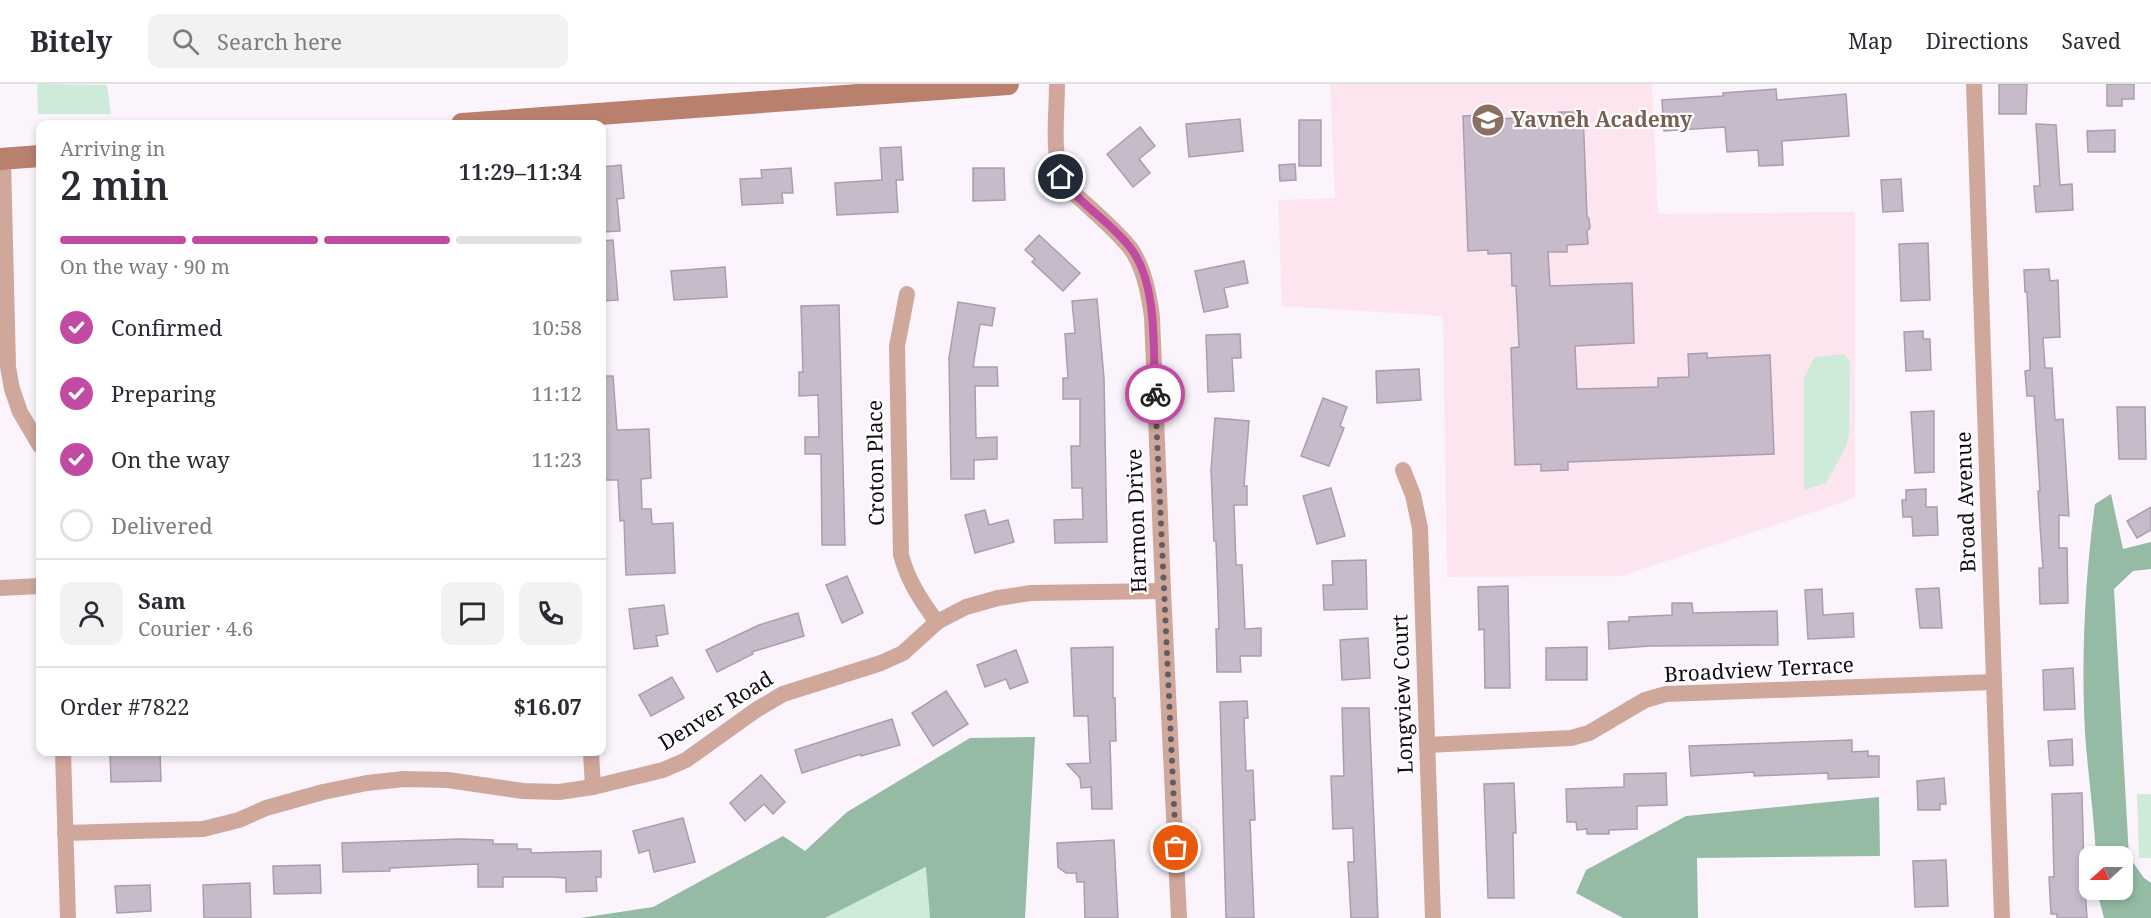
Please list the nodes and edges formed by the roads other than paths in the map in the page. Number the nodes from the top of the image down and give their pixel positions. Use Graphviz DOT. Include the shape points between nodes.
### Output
graph roads {
  1 [pos="1008,84"];
  2 [pos="1057,84"];
  3 [pos="1974,84"];
  4 [pos="803,92"];
  5 [pos="544,120"];
  6 [pos="36,156"];
  7 [pos="2,159"];
  8 [pos="907,294"];
  9 [pos="36,439"];
  10 [pos="1403,470"];
  11 [pos="36,586"];
  12 [pos="0,588"];
  13 [pos="1162,591"];
  14 [pos="937,622"];
  15 [pos="1994,682"];
  16 [pos="1427,745"];
  17 [pos="63,756"];
  18 [pos="591,756"];
  19 [pos="593,787"];
  20 [pos="65,833"];
  21 [pos="68,918"];
  22 [pos="1179,918"];
  23 [pos="1433,918"];
  24 [pos="2002,918"];
  1 -- 4 [label="street"];
  2 -- 13 [label="street, Harmon Drive" via="1057,157 1061,177 1071,192 1132,250 1149,295"];
  3 -- 15 [label="street, Broad Avenue"];
  4 -- 5 [label="street"];
  6 -- 7 [label="street"];
  7 -- 9 [label="street" via="8,368 20,412"];
  8 -- 14 [label="street, Croton Place" via="897,346 901,555 907,576"];
  10 -- 16 [label="street, Longview Court" via="1420,528"];
  11 -- 12 [label="street"];
  13 -- 14 [label="street, Denver Road" via="1031,593 966,607"];
  13 -- 22 [label="street, Harmon Drive"];
  14 -- 19 [label="street, Denver Road" via="903,652 881,663 783,694 686,760 663,770"];
  15 -- 16 [label="street, Broadview Terrace" via="1666,694 1645,700 1589,733 1571,738"];
  15 -- 24 [label="street, Broad Avenue"];
  16 -- 23 [label="street, Longview Court"];
  17 -- 20 [label="street"];
  18 -- 19 [label="street"];
  19 -- 20 [label="street, Denver Road" via="560,792 524,791 448,780 404,779 323,792 203,829"];
  20 -- 21 [label="street"];
}
